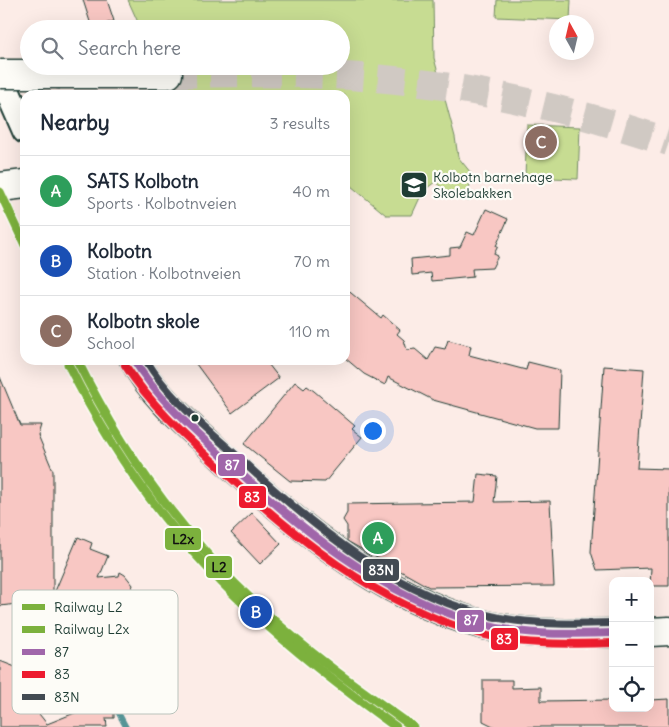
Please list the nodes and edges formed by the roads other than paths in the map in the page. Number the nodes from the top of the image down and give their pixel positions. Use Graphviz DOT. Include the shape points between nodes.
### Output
graph roads {
  1 [pos="0,74"];
  2 [pos="20,74"];
  3 [pos="20,120"];
  4 [pos="137,365"];
  5 [pos="669,631"];
  6 [pos="609,632"];
  7 [pos="654,632"];
  1 -- 2 [label="street, bridge"];
  1 -- 3 [label="street"];
  4 -- 6 [label="street" via="174,412 256,489 316,537 382,580 436,608 482,624 528,632"];
  5 -- 7 [label="street"];
}
